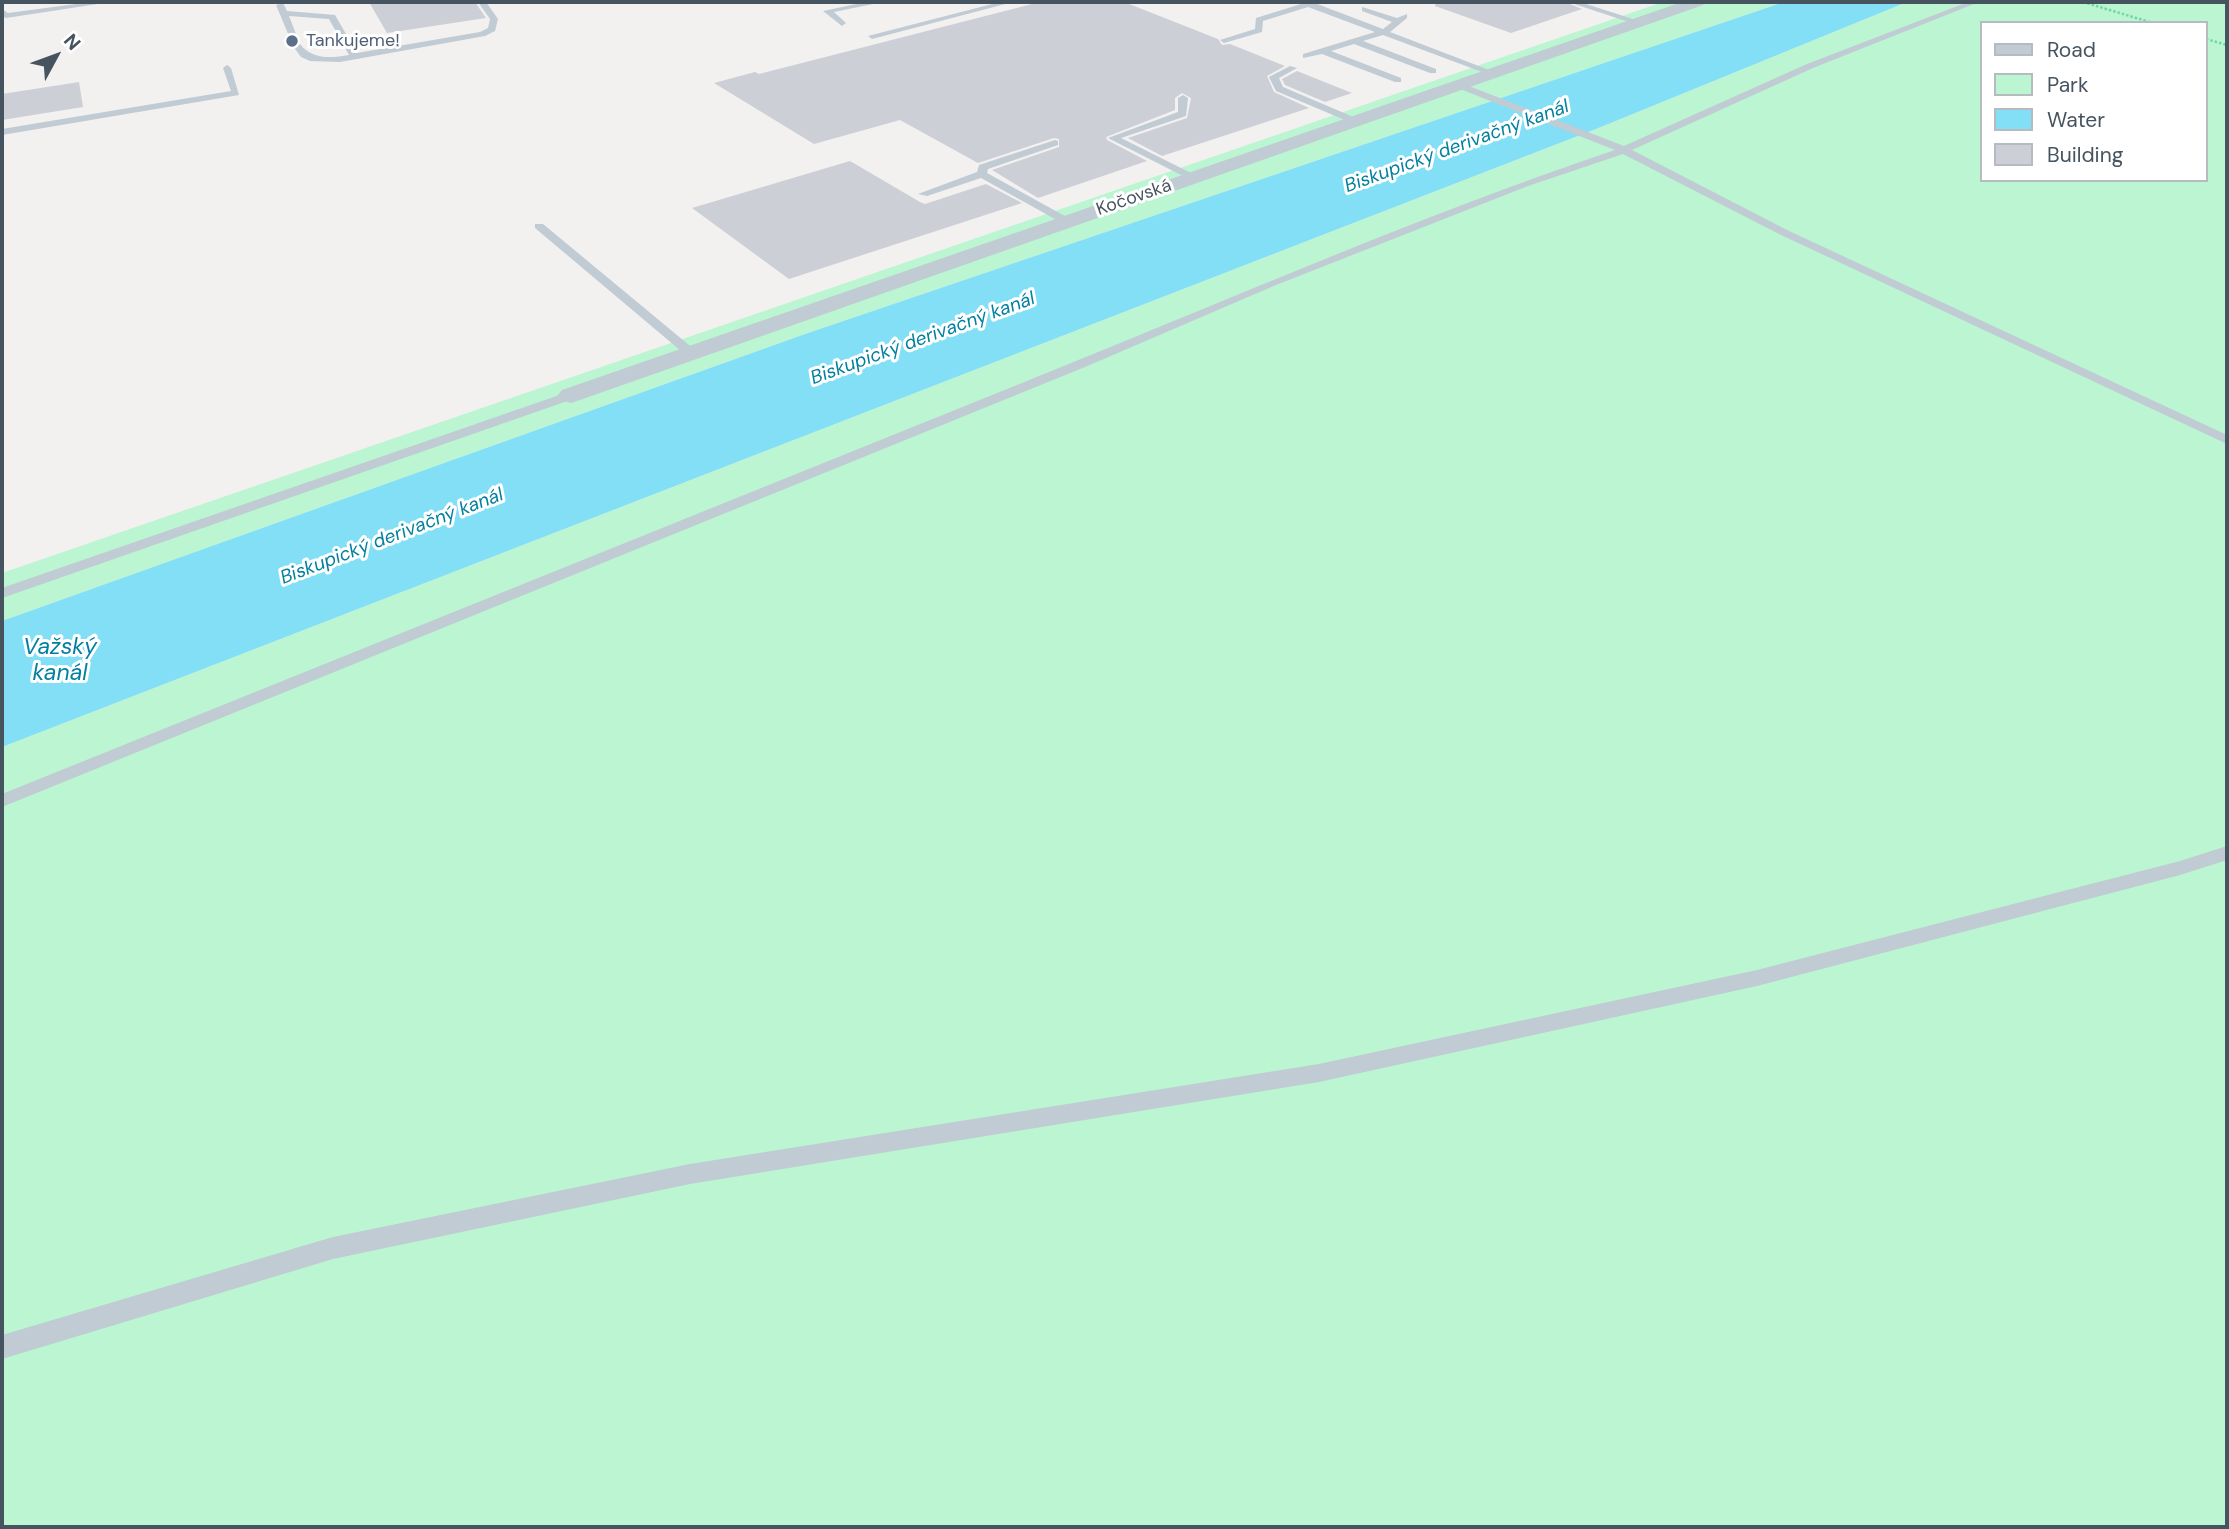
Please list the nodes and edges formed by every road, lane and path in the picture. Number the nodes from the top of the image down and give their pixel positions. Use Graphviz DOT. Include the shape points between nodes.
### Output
graph roads {
  1 [pos="107,2"];
  2 [pos="278,2"];
  3 [pos="482,2"];
  4 [pos="817,2"];
  5 [pos="879,2"];
  6 [pos="1009,2"];
  7 [pos="1572,2"];
  8 [pos="1697,2"];
  9 [pos="1975,2"];
  10 [pos="2083,2"];
  11 [pos="1306,3"];
  12 [pos="1364,9"];
  13 [pos="827,10"];
  14 [pos="2,11"];
  15 [pos="283,13"];
  16 [pos="2146,21"];
  17 [pos="1637,22"];
  18 [pos="842,23"];
  19 [pos="1384,32"];
  20 [pos="292,34"];
  21 [pos="872,36"];
  22 [pos="1224,40"];
  23 [pos="2208,40"];
  24 [pos="1354,41"];
  25 [pos="2227,45"];
  26 [pos="297,46"];
  27 [pos="1322,51"];
  28 [pos="1306,56"];
  29 [pos="355,57"];
  30 [pos="227,68"];
  31 [pos="1293,68"];
  32 [pos="1433,71"];
  33 [pos="1493,73"];
  34 [pos="1398,80"];
  35 [pos="1458,85"];
  36 [pos="1183,98"];
  37 [pos="1355,121"];
  38 [pos="2,132"];
  39 [pos="1055,143"];
  40 [pos="1624,150"];
  41 [pos="982,174"];
  42 [pos="1194,178"];
  43 [pos="923,194"];
  44 [pos="1068,222"];
  45 [pos="539,226"];
  46 [pos="691,353"];
  47 [pos="571,395"];
  48 [pos="2227,440"];
  49 [pos="2,593"];
  50 [pos="2,801"];
  51 [pos="2227,853"];
  52 [pos="2,1347"];
  1 -- 14 [label="lane" via="6,16"];
  2 -- 15 [label="lane"];
  3 -- 29 [label="lane" via="494,19 492,29 482,34"];
  4 -- 13 [label="lane"];
  5 -- 13 [label="lane"];
  6 -- 21 [label="lane"];
  7 -- 17 [label="lane"];
  8 -- 17 [label="street, Kočovská"];
  9 -- 40 [label="lane" via="1810,65"];
  10 -- 16 [label="path"];
  11 -- 19 [label="lane"];
  11 -- 22 [label="lane" via="1259,20 1259,30"];
  12 -- 19 [label="lane" via="1401,18"];
  13 -- 18 [label="lane"];
  15 -- 20 [label="lane"];
  15 -- 29 [label="lane" via="332,17"];
  17 -- 33 [label="street, Kočovská"];
  19 -- 24 [label="lane"];
  19 -- 33 [label="lane"];
  23 -- 25 [label="path"];
  24 -- 27 [label="lane"];
  24 -- 32 [label="lane"];
  26 -- 29 [label="lane" via="313,59"];
  27 -- 28 [label="lane"];
  27 -- 34 [label="lane"];
  30 -- 38 [label="lane" via="236,93"];
  31 -- 37 [label="lane" via="1274,77 1279,89"];
  33 -- 35 [label="street, Kočovská"];
  35 -- 37 [label="street, Kočovská"];
  35 -- 40 [label="lane"];
  36 -- 42 [label="lane" via="1183,114 1113,138"];
  37 -- 42 [label="street, Kočovská"];
  39 -- 41 [label="lane" via="983,167"];
  40 -- 48 [label="lane" via="1783,232"];
  40 -- 50 [label="lane" via="1524,184 1272,283"];
  41 -- 43 [label="lane"];
  41 -- 44 [label="lane"];
  42 -- 44 [label="street, Kočovská"];
  44 -- 46 [label="street, Kočovská"];
  45 -- 46 [label="lane"];
  46 -- 47 [label="street, Kočovská"];
  47 -- 49 [label="lane"];
  51 -- 52 [label="lane" via="1757,978 1319,1073 690,1174 333,1248"];
}
